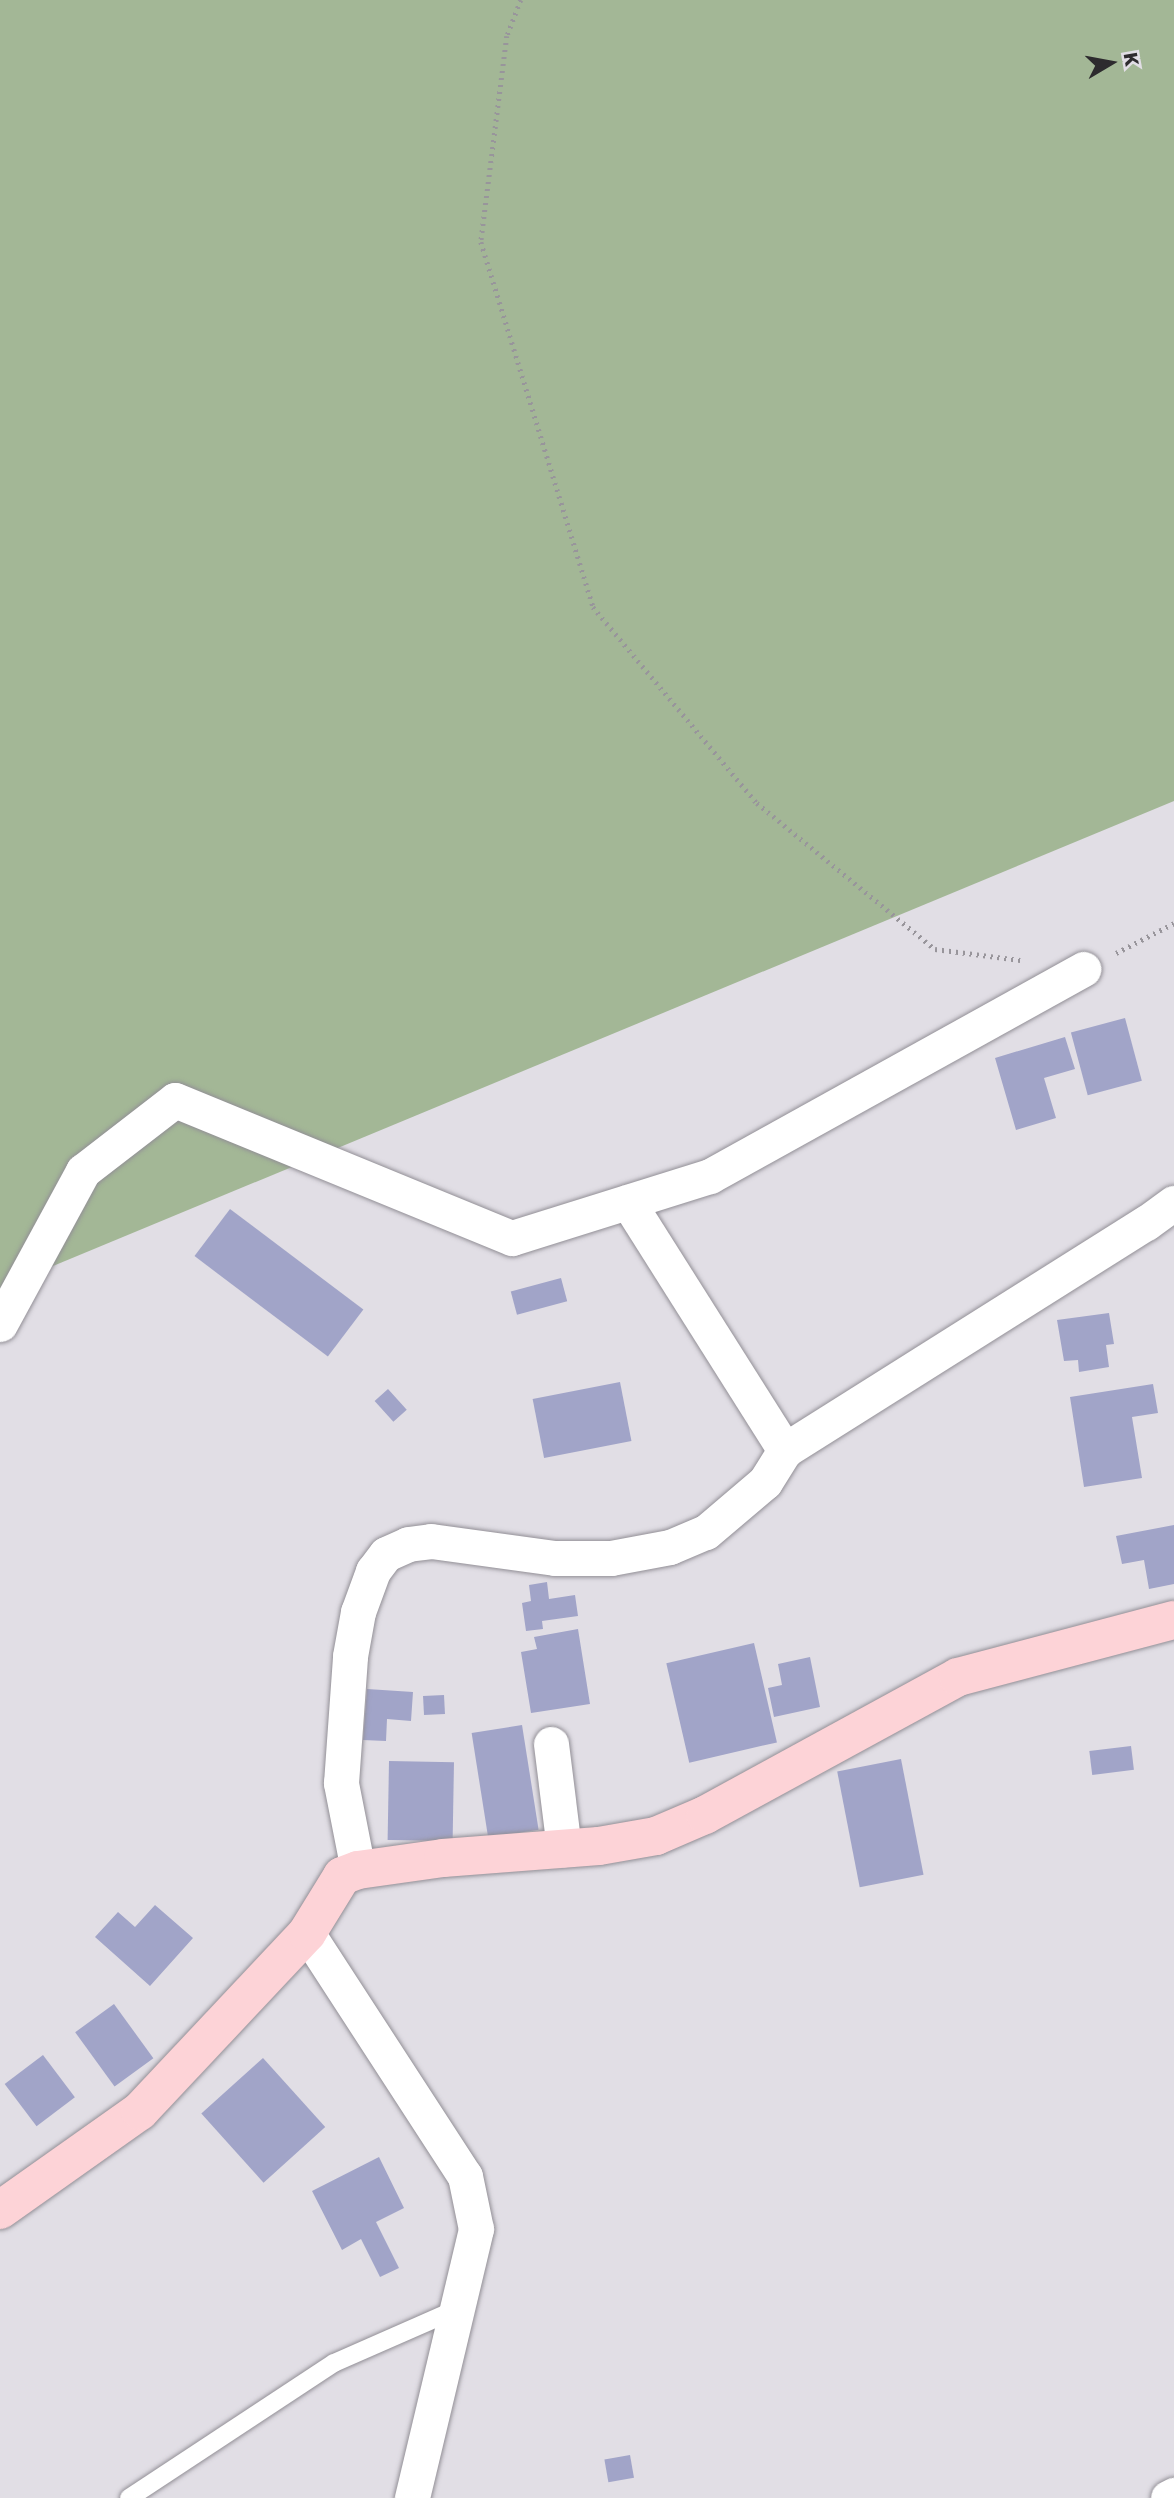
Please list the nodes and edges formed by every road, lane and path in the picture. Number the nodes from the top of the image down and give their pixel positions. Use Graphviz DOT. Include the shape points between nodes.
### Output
graph roads {
  1 [pos="521,0"];
  2 [pos="1174,923"];
  3 [pos="1083,969"];
  4 [pos="628,1202"];
  5 [pos="1174,1203"];
  6 [pos="0,1324"];
  7 [pos="785,1450"];
  8 [pos="1174,1620"];
  9 [pos="551,1745"];
  10 [pos="564,1849"];
  11 [pos="358,1870"];
  12 [pos="307,1933"];
  13 [pos="0,2210"];
  14 [pos="457,2309"];
  15 [pos="1174,2495"];
  16 [pos="129,2498"];
  17 [pos="412,2498"];
  18 [pos="1168,2498"];
  1 -- 3 [label="path" via="507,36 481,242 593,607 757,803 935,949"];
  2 -- 3 [label="path"];
  3 -- 4 [label="street" via="710,1177"];
  4 -- 6 [label="street" via="512,1238 175,1100 83,1171"];
  4 -- 7 [label="street"];
  5 -- 7 [label="street"];
  7 -- 11 [label="street" via="765,1482 738,1508 706,1532 670,1547 611,1558 555,1558 430,1541 386,1554 373,1570 358,1612 350,1656 341,1783"];
  8 -- 10 [label="street" via="958,1677 705,1815 656,1836"];
  9 -- 10 [label="street"];
  10 -- 11 [label="street"];
  11 -- 12 [label="street" via="342,1876"];
  12 -- 13 [label="street" via="140,2111"];
  12 -- 14 [label="street" via="465,2176 476,2229"];
  14 -- 16 [label="lane" via="334,2363"];
  14 -- 17 [label="street"];
  15 -- 18 [label="street"];
}
